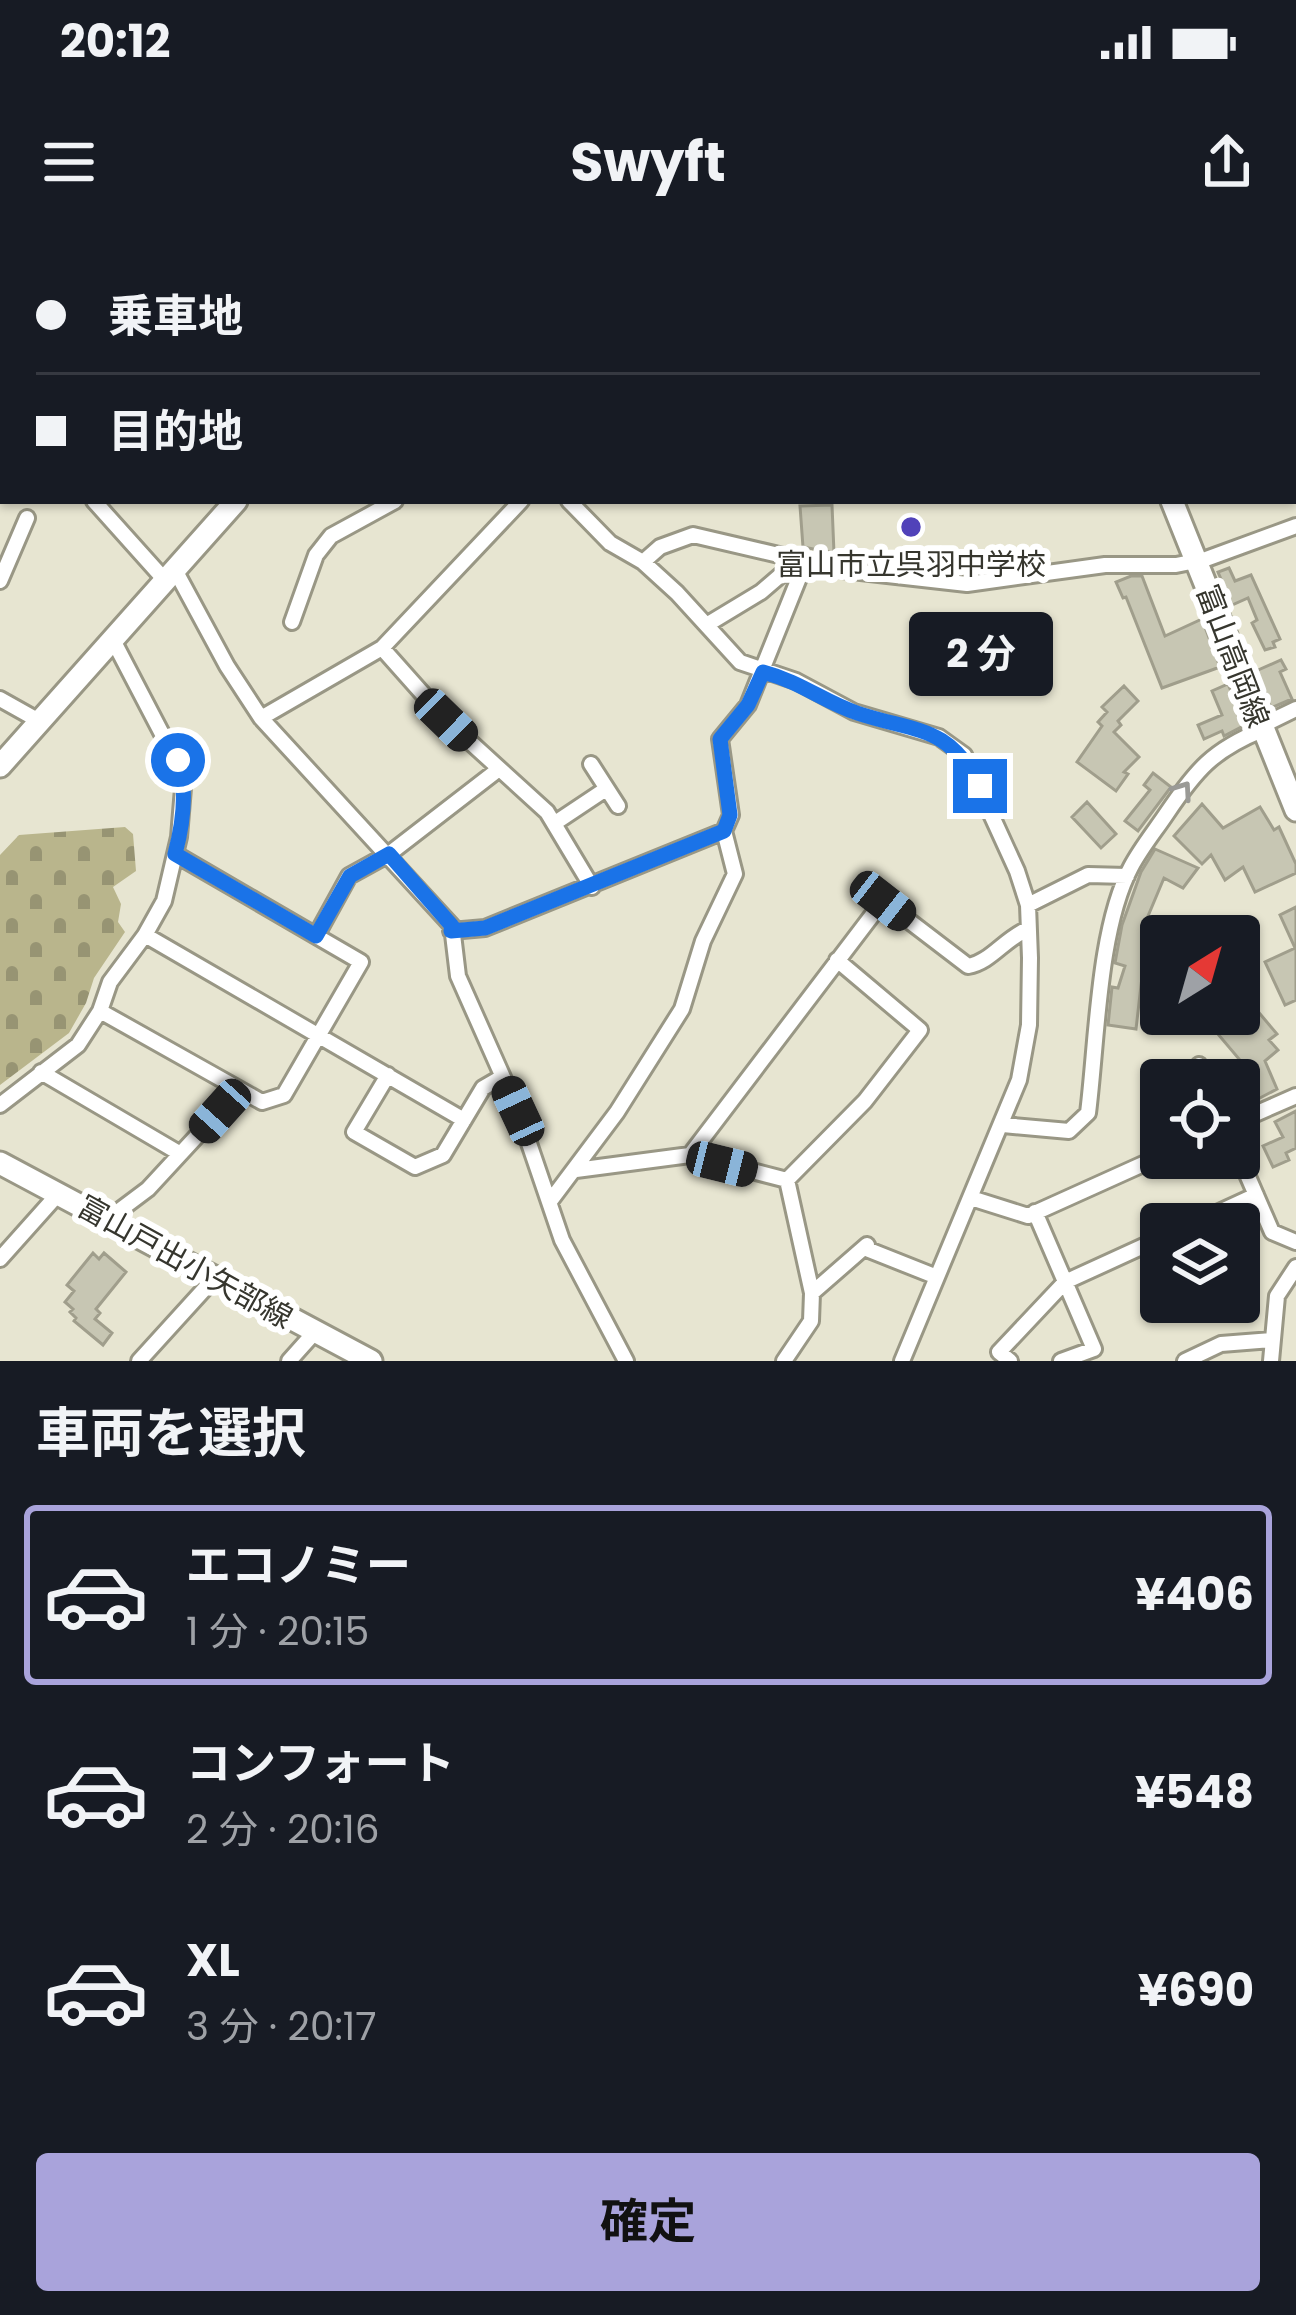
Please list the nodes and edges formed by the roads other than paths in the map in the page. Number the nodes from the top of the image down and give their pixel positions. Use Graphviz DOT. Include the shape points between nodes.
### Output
graph roads {
  1 [pos="97,504"];
  2 [pos="233,504"];
  3 [pos="389,504"];
  4 [pos="518,504"];
  5 [pos="572,504"];
  6 [pos="1173,504"];
  7 [pos="27,518"];
  8 [pos="1296,526"];
  9 [pos="1196,561"];
  10 [pos="643,562"];
  11 [pos="801,562"];
  12 [pos="168,573"];
  13 [pos="0,581"];
  14 [pos="292,622"];
  15 [pos="708,624"];
  16 [pos="113,640"];
  17 [pos="382,648"];
  18 [pos="763,672"];
  19 [pos="0,698"];
  20 [pos="1296,709"];
  21 [pos="261,718"];
  22 [pos="40,722"];
  23 [pos="1262,728"];
  24 [pos="591,764"];
  25 [pos="0,766"];
  26 [pos="499,769"];
  27 [pos="606,789"];
  28 [pos="618,806"];
  29 [pos="1296,810"];
  30 [pos="555,823"];
  31 [pos="724,831"];
  32 [pos="175,854"];
  33 [pos="389,854"];
  34 [pos="1127,876"];
  35 [pos="592,887"];
  36 [pos="1028,905"];
  37 [pos="1028,929"];
  38 [pos="451,931"];
  39 [pos="145,934"];
  40 [pos="316,936"];
  41 [pos="837,960"];
  42 [pos="100,1011"];
  43 [pos="319,1034"];
  44 [pos="41,1072"];
  45 [pos="388,1075"];
  46 [pos="502,1077"];
  47 [pos="244,1094"];
  48 [pos="1296,1096"];
  49 [pos="0,1106"];
  50 [pos="1260,1112"];
  51 [pos="464,1120"];
  52 [pos="1003,1125"];
  53 [pos="179,1153"];
  54 [pos="690,1155"];
  55 [pos="0,1163"];
  56 [pos="1140,1165"];
  57 [pos="576,1170"];
  58 [pos="1249,1179"];
  59 [pos="787,1180"];
  60 [pos="59,1193"];
  61 [pos="1256,1195"];
  62 [pos="971,1198"];
  63 [pos="550,1200"];
  64 [pos="1239,1203"];
  65 [pos="1036,1212"];
  66 [pos="108,1219"];
  67 [pos="1296,1242"];
  68 [pos="1140,1248"];
  69 [pos="0,1259"];
  70 [pos="1296,1267"];
  71 [pos="937,1277"];
  72 [pos="1065,1282"];
  73 [pos="209,1284"];
  74 [pos="812,1293"];
  75 [pos="314,1333"];
  76 [pos="1272,1340"];
  77 [pos="139,1361"];
  78 [pos="289,1361"];
  79 [pos="371,1361"];
  80 [pos="626,1361"];
  81 [pos="784,1361"];
  82 [pos="902,1361"];
  83 [pos="1010,1361"];
  84 [pos="1061,1361"];
  85 [pos="1185,1361"];
  86 [pos="1271,1361"];
  1 -- 12 [label="street"];
  2 -- 12 [label="main road"];
  3 -- 14 [label="street" via="332,536 316,555"];
  4 -- 17 [label="street"];
  5 -- 10 [label="street" via="610,543"];
  6 -- 9 [label="main road, 富山高岡線"];
  7 -- 13 [label="street"];
  8 -- 9 [label="street"];
  9 -- 11 [label="street" via="967,584"];
  9 -- 23 [label="main road, 富山高岡線"];
  10 -- 11 [label="street" via="693,536"];
  10 -- 15 [label="street"];
  11 -- 15 [label="street"];
  11 -- 18 [label="street"];
  12 -- 16 [label="main road"];
  12 -- 21 [label="street"];
  15 -- 18 [label="street" via="726,650"];
  16 -- 22 [label="main road"];
  16 -- 32 [label="street" via="184,776"];
  17 -- 21 [label="street"];
  17 -- 26 [label="street"];
  18 -- 31 [label="street" via="720,739 730,815"];
  18 -- 36 [label="street" via="939,737 964,755"];
  19 -- 22 [label="street"];
  20 -- 23 [label="street"];
  21 -- 33 [label="street"];
  22 -- 25 [label="main road"];
  23 -- 29 [label="main road, 富山高岡線"];
  34 -- 23 [label="street, one-way" via="1200,768"];
  24 -- 27 [label="street"];
  26 -- 30 [label="street"];
  26 -- 33 [label="street"];
  27 -- 28 [label="street"];
  27 -- 30 [label="street"];
  30 -- 35 [label="street"];
  31 -- 35 [label="street"];
  31 -- 57 [label="street" via="735,874 682,1009"];
  32 -- 39 [label="street" via="164,902"];
  32 -- 40 [label="street"];
  33 -- 38 [label="street"];
  33 -- 40 [label="street" via="350,876"];
  34 -- 36 [label="street" via="1088,875"];
  34 -- 52 [label="street" via="1109,937 1088,1113 1069,1131"];
  35 -- 38 [label="street" via="485,928"];
  36 -- 37 [label="street"];
  37 -- 41 [label="street" via="968,966 883,901"];
  37 -- 52 [label="street" via="1029,1025"];
  38 -- 46 [label="street" via="458,976"];
  39 -- 42 [label="street"];
  39 -- 43 [label="street"];
  40 -- 43 [label="street" via="361,962"];
  41 -- 54 [label="street"];
  41 -- 59 [label="street" via="920,1030"];
  42 -- 44 [label="street" via="77,1045"];
  42 -- 47 [label="street"];
  43 -- 45 [label="street"];
  43 -- 47 [label="street" via="284,1095 262,1102"];
  44 -- 49 [label="street"];
  44 -- 53 [label="street"];
  45 -- 51 [label="street"];
  45 -- 51 [label="street" via="354,1132 416,1167 443,1155"];
  46 -- 51 [label="street" via="483,1088"];
  46 -- 63 [label="street"];
  47 -- 53 [label="street"];
  48 -- 50 [label="street"];
  52 -- 62 [label="street"];
  53 -- 66 [label="street"];
  54 -- 57 [label="street"];
  54 -- 59 [label="street"];
  55 -- 60 [label="main road, 富山戸出小矢部線"];
  56 -- 65 [label="street"];
  57 -- 63 [label="street"];
  58 -- 61 [label="street"];
  59 -- 74 [label="street"];
  60 -- 66 [label="main road, 富山戸出小矢部線"];
  60 -- 69 [label="street"];
  61 -- 64 [label="street"];
  61 -- 67 [label="street" via="1272,1232"];
  62 -- 65 [label="street"];
  62 -- 71 [label="street"];
  63 -- 80 [label="street" via="576,1270"];
  65 -- 72 [label="street"];
  66 -- 75 [label="main road, 富山戸出小矢部線"];
  68 -- 72 [label="street"];
  70 -- 76 [label="street" via="1276,1296"];
  71 -- 74 [label="street" via="867,1244"];
  71 -- 82 [label="street"];
  72 -- 83 [label="street" via="998,1352"];
  72 -- 84 [label="street" via="1094,1349"];
  73 -- 77 [label="street"];
  74 -- 81 [label="street" via="811,1321"];
  75 -- 78 [label="street"];
  75 -- 79 [label="main road, 富山戸出小矢部線"];
  76 -- 85 [label="street" via="1221,1344"];
  76 -- 86 [label="street"];
}
